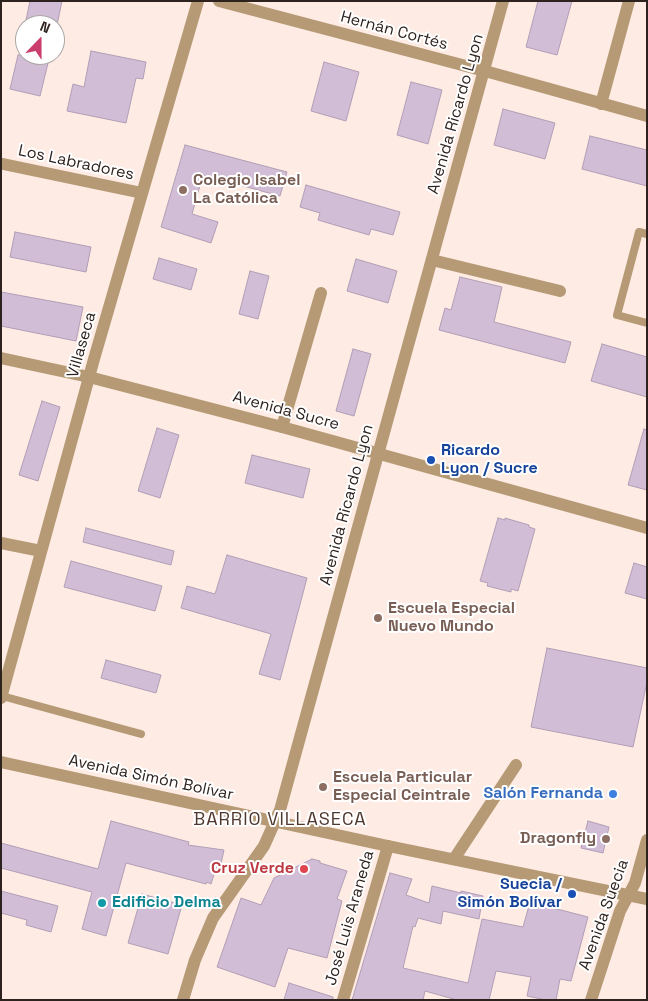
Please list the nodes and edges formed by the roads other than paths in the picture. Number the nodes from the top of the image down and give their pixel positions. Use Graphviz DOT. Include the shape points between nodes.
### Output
graph roads {
  1 [pos="198,1"];
  2 [pos="219,1"];
  3 [pos="503,1"];
  4 [pos="629,1"];
  5 [pos="485,71"];
  6 [pos="601,104"];
  7 [pos="647,116"];
  8 [pos="4,164"];
  9 [pos="142,194"];
  10 [pos="647,234"];
  11 [pos="432,260"];
  12 [pos="560,290"];
  13 [pos="321,293"];
  14 [pos="647,323"];
  15 [pos="1,358"];
  16 [pos="89,377"];
  17 [pos="282,427"];
  18 [pos="378,452"];
  19 [pos="647,528"];
  20 [pos="1,543"];
  21 [pos="41,551"];
  22 [pos="2,697"];
  23 [pos="141,734"];
  24 [pos="1,762"];
  25 [pos="516,765"];
  26 [pos="276,822"];
  27 [pos="647,840"];
  28 [pos="388,846"];
  29 [pos="454,859"];
  30 [pos="628,895"];
  31 [pos="647,899"];
  32 [pos="183,1000"];
  33 [pos="343,1000"];
  34 [pos="591,1000"];
  1 -- 9 [label="street, Villaseca"];
  2 -- 5 [label="street, Hernán Cortés"];
  3 -- 5 [label="street, Avenida Ricardo Lyon"];
  4 -- 6 [label="street"];
  5 -- 6 [label="street, Hernán Cortés"];
  5 -- 11 [label="street, Avenida Ricardo Lyon"];
  6 -- 7 [label="street, Hernán Cortés"];
  8 -- 9 [label="street, Los Labradores"];
  9 -- 16 [label="street, Villaseca"];
  10 -- 14 [label="lane" via="639,232 618,316"];
  11 -- 12 [label="street"];
  11 -- 18 [label="street, Avenida Ricardo Lyon"];
  13 -- 17 [label="street"];
  15 -- 16 [label="street, Avenida Sucre"];
  16 -- 17 [label="street, Avenida Sucre"];
  16 -- 21 [label="street, Villaseca"];
  17 -- 18 [label="street, Avenida Sucre"];
  18 -- 19 [label="street, Avenida Sucre"];
  18 -- 26 [label="street, Avenida Ricardo Lyon"];
  20 -- 21 [label="street"];
  21 -- 22 [label="street, Villaseca"];
  22 -- 23 [label="lane"];
  24 -- 26 [label="street, Avenida Simón Bolívar"];
  25 -- 29 [label="street"];
  26 -- 28 [label="street, Avenida Simón Bolívar"];
  26 -- 32 [label="street, Avenida Ricardo Lyon" via="264,846 213,918"];
  27 -- 30 [label="street, Avenida Suecia" via="635,883"];
  28 -- 29 [label="street, Avenida Simón Bolívar"];
  28 -- 33 [label="street, José Luis Araneda"];
  29 -- 30 [label="street, Avenida Simón Bolívar"];
  30 -- 31 [label="street, Avenida Simón Bolívar"];
  30 -- 34 [label="street, Avenida Suecia"];
}
